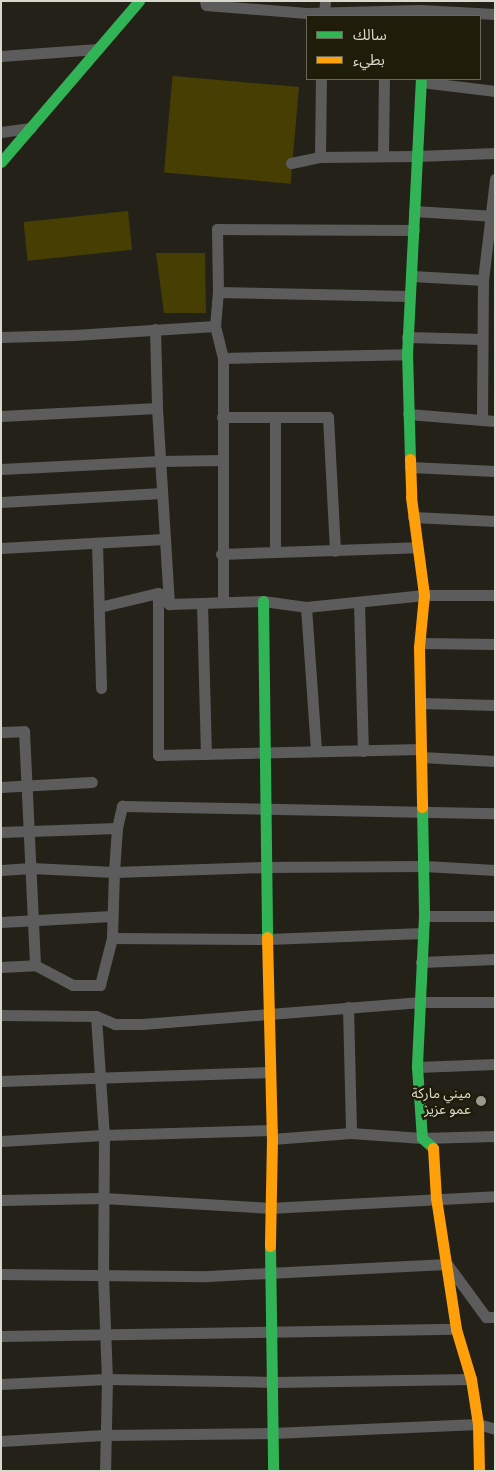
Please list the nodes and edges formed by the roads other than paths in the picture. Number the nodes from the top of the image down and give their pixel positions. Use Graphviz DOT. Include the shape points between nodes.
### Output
graph roads {
  1 [pos="139,1"];
  2 [pos="206,1"];
  3 [pos="385,9"];
  4 [pos="421,9"];
  5 [pos="324,10"];
  6 [pos="495,14"];
  7 [pos="98,49"];
  8 [pos="1,56"];
  9 [pos="321,80"];
  10 [pos="384,80"];
  11 [pos="420,80"];
  12 [pos="495,91"];
  13 [pos="31,128"];
  14 [pos="1,132"];
  15 [pos="495,153"];
  16 [pos="383,156"];
  17 [pos="417,156"];
  18 [pos="320,157"];
  19 [pos="1,162"];
  20 [pos="290,163"];
  21 [pos="495,179"];
  22 [pos="414,211"];
  23 [pos="492,216"];
  24 [pos="414,230"];
  25 [pos="412,276"];
  26 [pos="483,280"];
  27 [pos="218,292"];
  28 [pos="408,296"];
  29 [pos="489,317"];
  30 [pos="215,326"];
  31 [pos="155,329"];
  32 [pos="1,337"];
  33 [pos="407,337"];
  34 [pos="482,340"];
  35 [pos="407,354"];
  36 [pos="223,358"];
  37 [pos="157,408"];
  38 [pos="408,414"];
  39 [pos="1,416"];
  40 [pos="222,417"];
  41 [pos="275,417"];
  42 [pos="482,420"];
  43 [pos="495,421"];
  44 [pos="222,460"];
  45 [pos="160,461"];
  46 [pos="410,467"];
  47 [pos="1,469"];
  48 [pos="495,471"];
  49 [pos="162,493"];
  50 [pos="1,502"];
  51 [pos="413,517"];
  52 [pos="495,521"];
  53 [pos="164,539"];
  54 [pos="97,543"];
  55 [pos="417,547"];
  56 [pos="1,548"];
  57 [pos="335,551"];
  58 [pos="275,552"];
  59 [pos="221,554"];
  60 [pos="158,593"];
  61 [pos="424,595"];
  62 [pos="495,595"];
  63 [pos="263,600"];
  64 [pos="223,602"];
  65 [pos="359,602"];
  66 [pos="202,603"];
  67 [pos="169,604"];
  68 [pos="99,607"];
  69 [pos="306,607"];
  70 [pos="420,643"];
  71 [pos="495,644"];
  72 [pos="101,688"];
  73 [pos="420,703"];
  74 [pos="495,705"];
  75 [pos="1,732"];
  76 [pos="316,751"];
  77 [pos="363,751"];
  78 [pos="266,752"];
  79 [pos="421,753"];
  80 [pos="206,754"];
  81 [pos="495,761"];
  82 [pos="92,782"];
  83 [pos="25,786"];
  84 [pos="1,787"];
  85 [pos="267,808"];
  86 [pos="424,811"];
  87 [pos="495,813"];
  88 [pos="117,828"];
  89 [pos="28,831"];
  90 [pos="1,832"];
  91 [pos="265,866"];
  92 [pos="424,866"];
  93 [pos="31,868"];
  94 [pos="1,870"];
  95 [pos="495,870"];
  96 [pos="114,872"];
  97 [pos="112,916"];
  98 [pos="424,916"];
  99 [pos="495,916"];
  100 [pos="34,920"];
  101 [pos="1,922"];
  102 [pos="423,933"];
  103 [pos="112,938"];
  104 [pos="268,938"];
  105 [pos="495,959"];
  106 [pos="421,962"];
  107 [pos="35,966"];
  108 [pos="1,967"];
  109 [pos="421,1002"];
  110 [pos="495,1002"];
  111 [pos="348,1007"];
  112 [pos="268,1013"];
  113 [pos="1,1015"];
  114 [pos="96,1016"];
  115 [pos="495,1064"];
  116 [pos="417,1067"];
  117 [pos="269,1072"];
  118 [pos="101,1078"];
  119 [pos="1,1081"];
  120 [pos="351,1133"];
  121 [pos="272,1134"];
  122 [pos="104,1135"];
  123 [pos="495,1136"];
  124 [pos="422,1138"];
  125 [pos="1,1142"];
  126 [pos="495,1196"];
  127 [pos="103,1198"];
  128 [pos="436,1198"];
  129 [pos="1,1200"];
  130 [pos="269,1208"];
  131 [pos="447,1264"];
  132 [pos="271,1273"];
  133 [pos="1,1274"];
  134 [pos="104,1276"];
  135 [pos="495,1317"];
  136 [pos="456,1329"];
  137 [pos="272,1331"];
  138 [pos="106,1334"];
  139 [pos="1,1336"];
  140 [pos="470,1379"];
  141 [pos="107,1380"];
  142 [pos="273,1382"];
  143 [pos="1,1384"];
  144 [pos="478,1424"];
  145 [pos="495,1429"];
  146 [pos="273,1433"];
  147 [pos="104,1435"];
  148 [pos="1,1441"];
  149 [pos="105,1471"];
  150 [pos="273,1471"];
  151 [pos="479,1471"];
  1 -- 7 [label="street"];
  2 -- 5 [label="street" via="206,4 275,11"];
  3 -- 4 [label="street"];
  3 -- 5 [label="street"];
  4 -- 6 [label="street"];
  7 -- 8 [label="street"];
  7 -- 13 [label="street"];
  9 -- 18 [label="street"];
  10 -- 16 [label="street"];
  11 -- 12 [label="street"];
  11 -- 17 [label="street"];
  13 -- 14 [label="street"];
  13 -- 19 [label="street"];
  15 -- 17 [label="street"];
  16 -- 17 [label="street"];
  16 -- 18 [label="street"];
  17 -- 22 [label="street"];
  18 -- 20 [label="street"];
  21 -- 23 [label="street"];
  22 -- 23 [label="street"];
  22 -- 24 [label="street"];
  23 -- 26 [label="street"];
  24 -- 25 [label="street"];
  24 -- 27 [label="street" via="217,230"];
  25 -- 26 [label="street"];
  25 -- 28 [label="street"];
  26 -- 29 [label="street"];
  27 -- 28 [label="street"];
  27 -- 30 [label="street"];
  28 -- 33 [label="street"];
  29 -- 34 [label="street"];
  30 -- 31 [label="street"];
  30 -- 36 [label="street"];
  31 -- 32 [label="street"];
  31 -- 37 [label="street"];
  33 -- 34 [label="street"];
  33 -- 35 [label="street"];
  34 -- 42 [label="street"];
  35 -- 36 [label="street"];
  35 -- 38 [label="street"];
  36 -- 40 [label="street"];
  37 -- 39 [label="street"];
  37 -- 45 [label="street"];
  38 -- 42 [label="street"];
  38 -- 46 [label="street"];
  40 -- 41 [label="street"];
  40 -- 44 [label="street"];
  41 -- 57 [label="street" via="328,417"];
  41 -- 58 [label="street"];
  42 -- 43 [label="street"];
  44 -- 45 [label="street"];
  44 -- 59 [label="street"];
  45 -- 47 [label="street"];
  45 -- 49 [label="street"];
  46 -- 48 [label="street"];
  46 -- 51 [label="street"];
  49 -- 50 [label="street"];
  49 -- 53 [label="street"];
  51 -- 52 [label="street"];
  51 -- 55 [label="street"];
  53 -- 54 [label="street"];
  53 -- 67 [label="street"];
  54 -- 56 [label="street"];
  54 -- 68 [label="street"];
  55 -- 57 [label="street"];
  55 -- 61 [label="street"];
  57 -- 58 [label="street"];
  58 -- 59 [label="street"];
  59 -- 64 [label="street"];
  60 -- 67 [label="street"];
  60 -- 68 [label="street"];
  60 -- 80 [label="street" via="158,755"];
  61 -- 62 [label="street"];
  61 -- 65 [label="street"];
  61 -- 70 [label="street"];
  63 -- 64 [label="street"];
  63 -- 69 [label="street"];
  63 -- 78 [label="street"];
  64 -- 66 [label="street"];
  65 -- 69 [label="street"];
  65 -- 77 [label="street"];
  66 -- 67 [label="street"];
  66 -- 80 [label="street"];
  68 -- 72 [label="street"];
  69 -- 76 [label="street"];
  70 -- 71 [label="street"];
  70 -- 73 [label="street"];
  73 -- 74 [label="street"];
  73 -- 79 [label="street"];
  75 -- 83 [label="street" via="24,731"];
  76 -- 77 [label="street"];
  76 -- 78 [label="street"];
  77 -- 79 [label="street"];
  78 -- 80 [label="street"];
  78 -- 85 [label="street"];
  79 -- 81 [label="street"];
  79 -- 86 [label="street"];
  82 -- 83 [label="street"];
  83 -- 84 [label="street"];
  83 -- 89 [label="street"];
  85 -- 86 [label="street"];
  85 -- 88 [label="street" via="122,806"];
  85 -- 91 [label="street"];
  86 -- 87 [label="street"];
  86 -- 92 [label="street"];
  88 -- 89 [label="street"];
  88 -- 96 [label="street"];
  89 -- 90 [label="street"];
  89 -- 93 [label="street"];
  91 -- 92 [label="street"];
  91 -- 96 [label="street"];
  91 -- 104 [label="street"];
  92 -- 95 [label="street"];
  92 -- 98 [label="street"];
  93 -- 94 [label="street"];
  93 -- 96 [label="street"];
  93 -- 100 [label="street"];
  96 -- 97 [label="street"];
  97 -- 100 [label="street"];
  97 -- 103 [label="street"];
  98 -- 99 [label="street"];
  98 -- 102 [label="street"];
  100 -- 101 [label="street"];
  100 -- 107 [label="street"];
  102 -- 104 [label="street"];
  102 -- 106 [label="street"];
  103 -- 104 [label="street"];
  103 -- 107 [label="street" via="100,985 72,985"];
  104 -- 112 [label="street"];
  105 -- 106 [label="street"];
  106 -- 109 [label="street"];
  107 -- 108 [label="street"];
  109 -- 110 [label="street"];
  109 -- 111 [label="street"];
  109 -- 116 [label="street"];
  111 -- 112 [label="street"];
  111 -- 120 [label="street"];
  112 -- 114 [label="street" via="142,1024 115,1024"];
  112 -- 117 [label="street"];
  113 -- 114 [label="street"];
  114 -- 118 [label="street"];
  115 -- 116 [label="street"];
  116 -- 124 [label="street"];
  117 -- 118 [label="street"];
  117 -- 121 [label="street"];
  118 -- 119 [label="street"];
  118 -- 122 [label="street"];
  120 -- 121 [label="street"];
  120 -- 124 [label="street"];
  121 -- 122 [label="street"];
  121 -- 130 [label="street"];
  122 -- 125 [label="street"];
  122 -- 127 [label="street"];
  123 -- 124 [label="street"];
  124 -- 128 [label="street" via="434,1148"];
  126 -- 128 [label="street"];
  127 -- 129 [label="street"];
  127 -- 130 [label="street"];
  127 -- 134 [label="street"];
  128 -- 130 [label="street"];
  128 -- 131 [label="street"];
  130 -- 132 [label="street"];
  131 -- 132 [label="street"];
  131 -- 135 [label="street" via="486,1316"];
  131 -- 136 [label="street"];
  132 -- 134 [label="street"];
  132 -- 137 [label="street"];
  133 -- 134 [label="street"];
  134 -- 138 [label="street"];
  136 -- 137 [label="street"];
  136 -- 140 [label="street"];
  137 -- 138 [label="street"];
  137 -- 142 [label="street"];
  138 -- 139 [label="street"];
  138 -- 141 [label="street"];
  140 -- 142 [label="street"];
  140 -- 144 [label="street"];
  141 -- 142 [label="street"];
  141 -- 143 [label="street"];
  141 -- 147 [label="street"];
  142 -- 146 [label="street"];
  144 -- 145 [label="street"];
  144 -- 146 [label="street"];
  144 -- 151 [label="street"];
  146 -- 147 [label="street"];
  146 -- 150 [label="street"];
  147 -- 148 [label="street"];
  147 -- 149 [label="street"];
}
